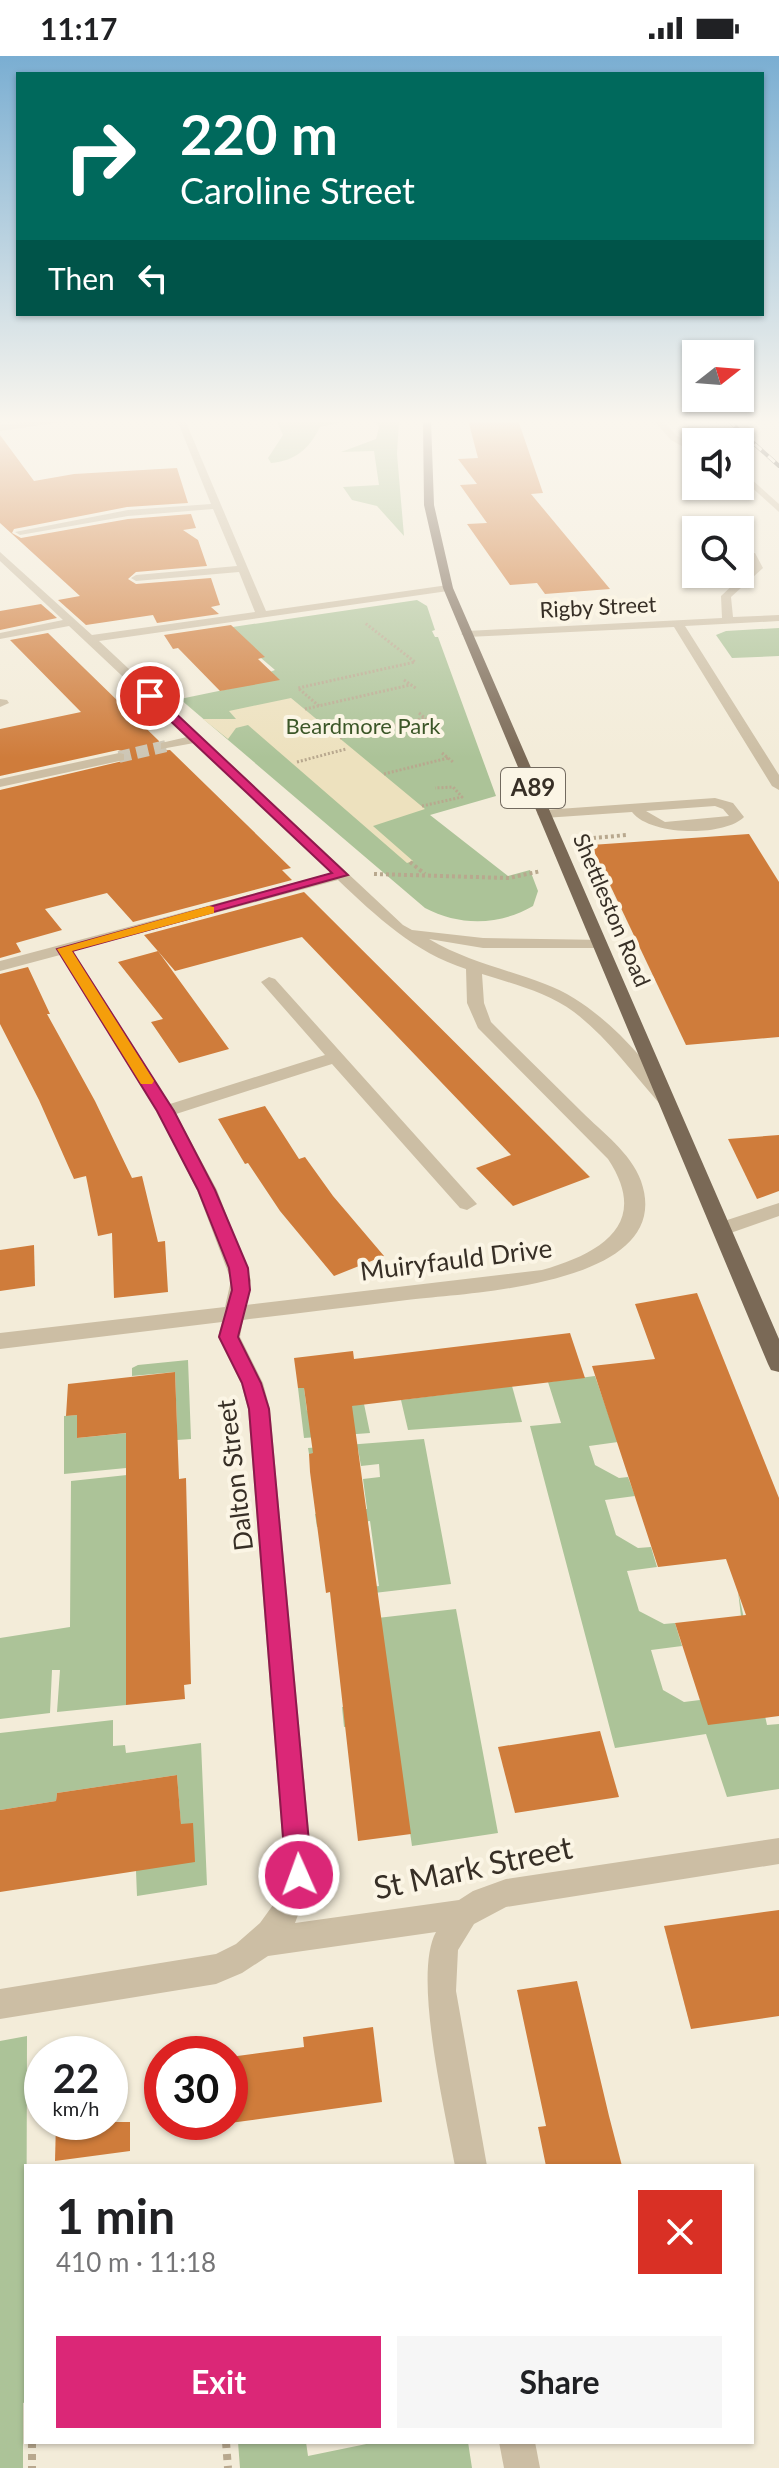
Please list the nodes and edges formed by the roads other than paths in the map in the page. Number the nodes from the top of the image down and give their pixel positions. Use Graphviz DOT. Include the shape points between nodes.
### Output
graph roads {
  1 [pos="228,533"];
  2 [pos="432,533"];
  3 [pos="0,555"];
  4 [pos="243,569"];
  5 [pos="136,578"];
  6 [pos="448,588"];
  7 [pos="735,588"];
  8 [pos="262,615"];
  9 [pos="779,618"];
  10 [pos="729,621"];
  11 [pos="72,622"];
  12 [pos="677,623"];
  13 [pos="467,634"];
  14 [pos="0,636"];
  15 [pos="90,639"];
  16 [pos="196,739"];
  17 [pos="166,746"];
  18 [pos="779,750"];
  19 [pos="757,751"];
  20 [pos="119,757"];
  21 [pos="0,783"];
  22 [pos="779,786"];
  23 [pos="636,808"];
  24 [pos="544,814"];
  25 [pos="341,875"];
  26 [pos="398,928"];
  27 [pos="600,943"];
  28 [pos="64,949"];
  29 [pos="0,966"];
  30 [pos="474,967"];
  31 [pos="269,982"];
  32 [pos="336,1057"];
  33 [pos="665,1099"];
  34 [pos="166,1111"];
  35 [pos="467,1204"];
  36 [pos="779,1209"];
  37 [pos="722,1229"];
  38 [pos="233,1313"];
  39 [pos="0,1341"];
  40 [pos="779,1364"];
  41 [pos="779,1851"];
  42 [pos="464,1914"];
  43 [pos="264,1942"];
  44 [pos="0,2004"];
  45 [pos="471,2164"];
  46 [pos="517,2444"];
  47 [pos="522,2468"];
  1 -- 4 [label="street"];
  2 -- 6 [label="main road, Shettleston Road / A89"];
  3 -- 11 [label="street"];
  4 -- 5 [label="street"];
  4 -- 8 [label="street"];
  6 -- 8 [label="street"];
  6 -- 13 [label="main road, Shettleston Road / A89"];
  7 -- 10 [label="street" via="726,596"];
  8 -- 15 [label="street"];
  9 -- 10 [label="street, Rigby Street"];
  10 -- 12 [label="street, Rigby Street"];
  11 -- 14 [label="street"];
  11 -- 15 [label="street"];
  12 -- 13 [label="street, Rigby Street"];
  12 -- 19 [label="street"];
  13 -- 24 [label="main road, Shettleston Road / A89"];
  15 -- 16 [label="street"];
  16 -- 17 [label="street"];
  16 -- 25 [label="street"];
  18 -- 19 [label="street"];
  19 -- 22 [label="street"];
  20 -- 21 [label="street"];
  23 -- 24 [label="street" via="641,818 655,825 737,817 720,802"];
  24 -- 27 [label="main road, Shettleston Road / A89"];
  25 -- 26 [label="street"];
  25 -- 28 [label="street"];
  26 -- 27 [label="street" via="457,941"];
  26 -- 30 [label="street"];
  27 -- 33 [label="main road, Shettleston Road / A89"];
  28 -- 29 [label="street"];
  28 -- 34 [label="street, Dalton Street"];
  30 -- 33 [label="street" via="542,988 579,1008"];
  30 -- 38 [label="street, Muiryfauld Drive" via="472,996 484,1024 628,1170 636,1198 629,1227 599,1257 542,1277"];
  31 -- 32 [label="street"];
  32 -- 34 [label="street"];
  32 -- 35 [label="street"];
  33 -- 37 [label="main road, Shettleston Road / A89"];
  34 -- 38 [label="street, Dalton Street" via="239,1268 241,1290"];
  36 -- 37 [label="street"];
  37 -- 40 [label="main road, Shettleston Road / A89"];
  38 -- 39 [label="street, Muiryfauld Drive"];
  38 -- 43 [label="street, Dalton Street" via="231,1348 252,1383 259,1409 300,1857 288,1910"];
  41 -- 42 [label="street, St Mark Street" via="506,1893"];
  42 -- 43 [label="street, St Mark Street"];
  42 -- 45 [label="street" via="444,1946 441,1991"];
  43 -- 44 [label="street, St Mark Street" via="216,1969"];
  46 -- 47 [label="street"];
}
